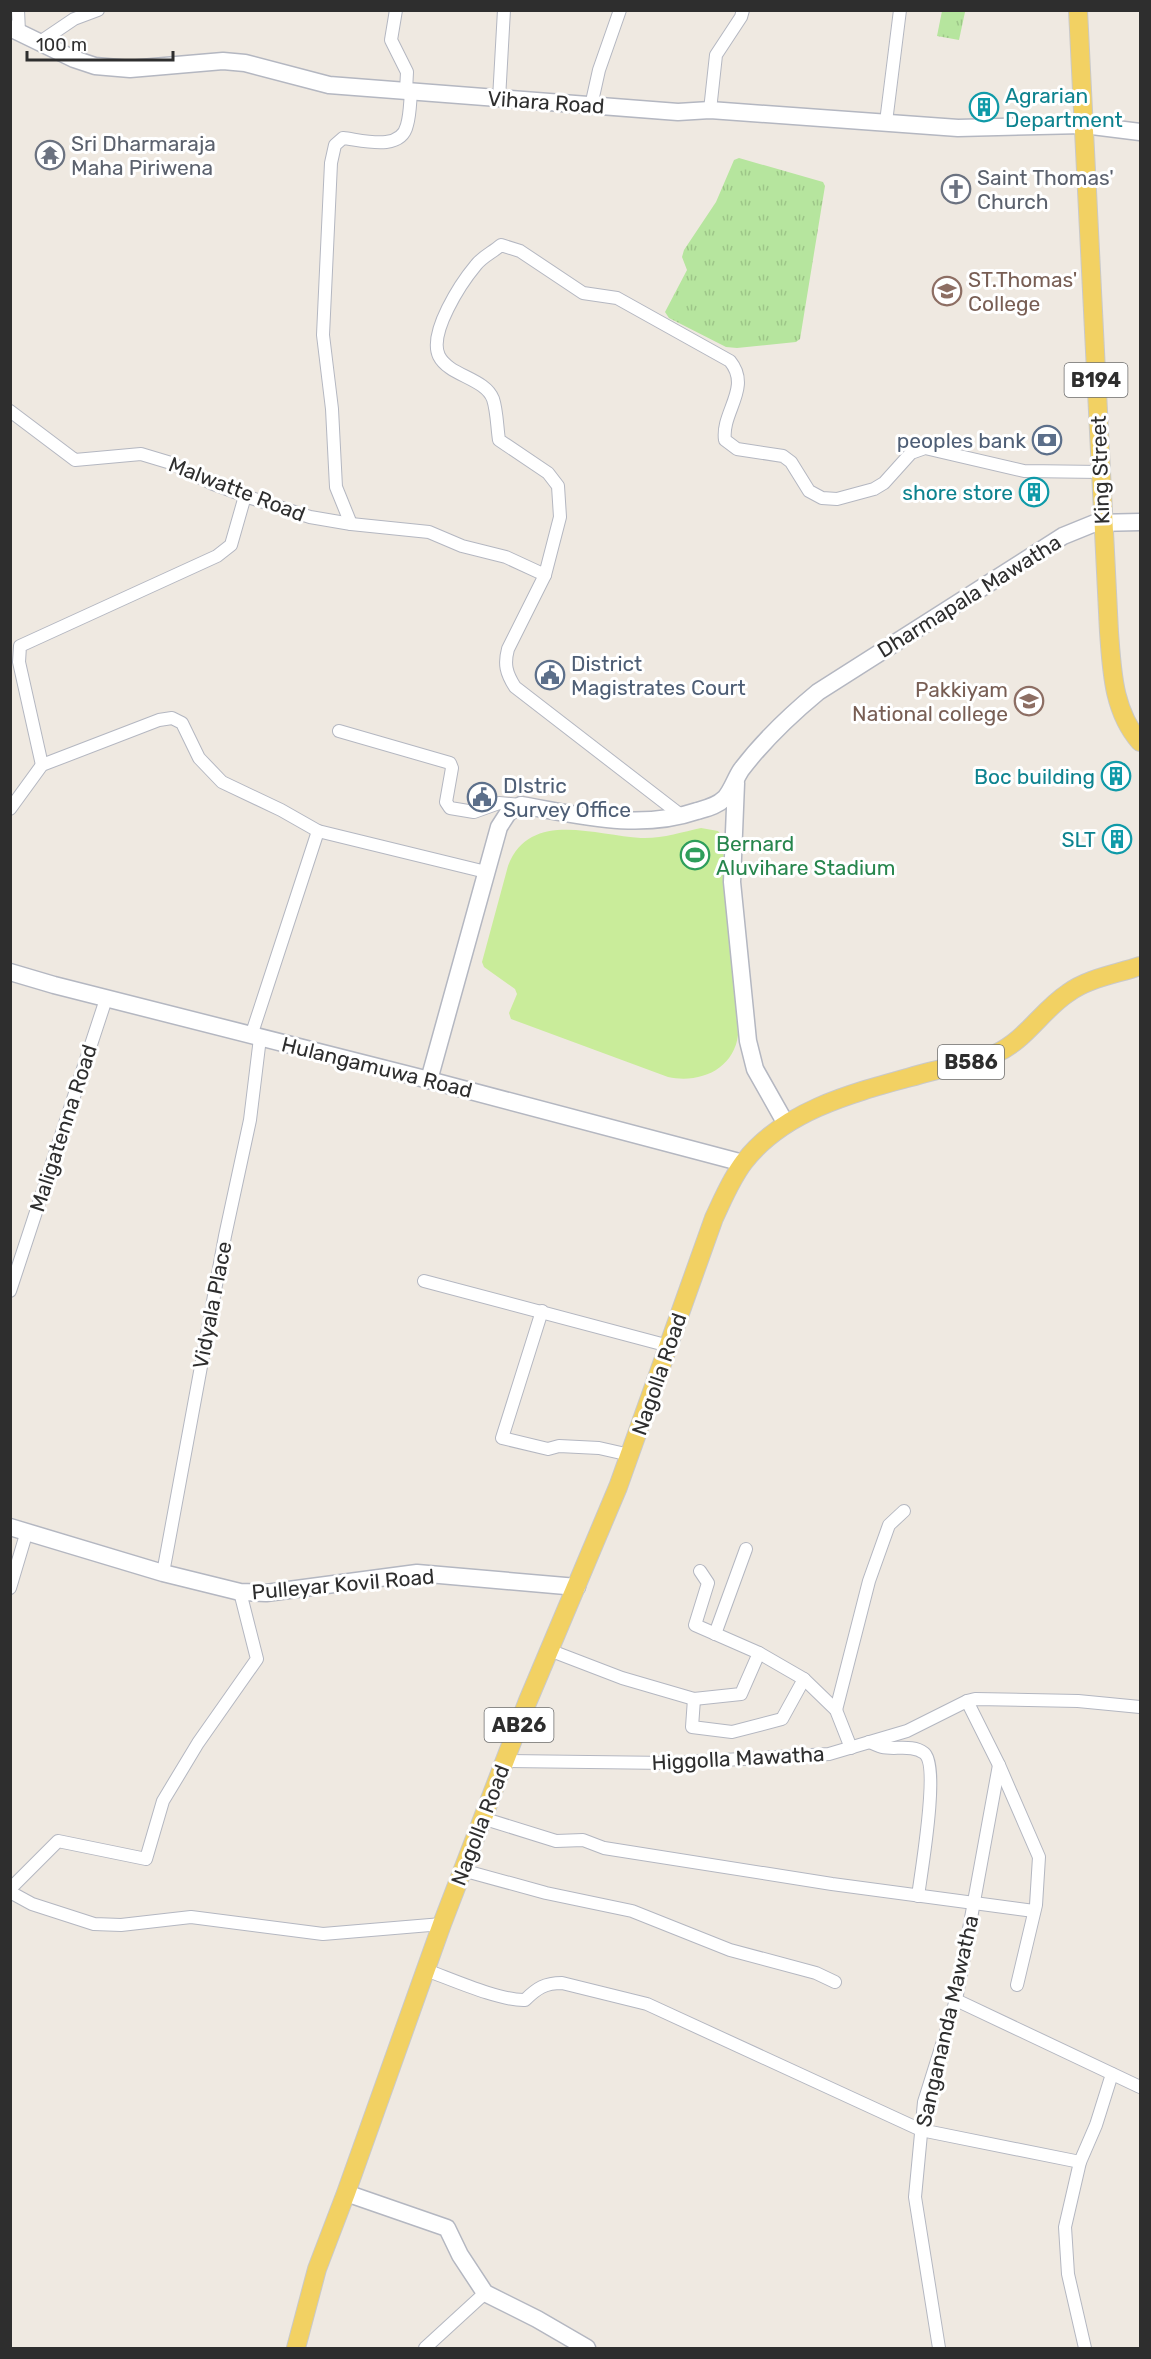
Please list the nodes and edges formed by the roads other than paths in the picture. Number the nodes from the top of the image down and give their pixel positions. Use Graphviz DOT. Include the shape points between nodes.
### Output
graph roads {
  1 [pos="18,10"];
  2 [pos="98,10"];
  3 [pos="396,10"];
  4 [pos="504,10"];
  5 [pos="620,10"];
  6 [pos="743,10"];
  7 [pos="900,10"];
  8 [pos="1078,10"];
  9 [pos="15,30"];
  10 [pos="40,42"];
  11 [pos="408,91"];
  12 [pos="499,99"];
  13 [pos="591,106"];
  14 [pos="710,110"];
  15 [pos="886,122"];
  16 [pos="1084,124"];
  17 [pos="1140,132"];
  18 [pos="10,411"];
  19 [pos="1101,472"];
  20 [pos="245,496"];
  21 [pos="1103,522"];
  22 [pos="1140,522"];
  23 [pos="351,524"];
  24 [pos="545,575"];
  25 [pos="339,731"];
  26 [pos="1140,742"];
  27 [pos="42,765"];
  28 [pos="736,779"];
  29 [pos="521,805"];
  30 [pos="10,809"];
  31 [pos="682,816"];
  32 [pos="318,831"];
  33 [pos="486,872"];
  34 [pos="1140,967"];
  35 [pos="10,972"];
  36 [pos="106,999"];
  37 [pos="256,1037"];
  38 [pos="429,1080"];
  39 [pos="786,1124"];
  40 [pos="743,1163"];
  41 [pos="15,1259"];
  42 [pos="424,1281"];
  43 [pos="10,1291"];
  44 [pos="542,1311"];
  45 [pos="669,1346"];
  46 [pos="630,1455"];
  47 [pos="904,1511"];
  48 [pos="19,1529"];
  49 [pos="746,1549"];
  50 [pos="700,1571"];
  51 [pos="163,1573"];
  52 [pos="577,1587"];
  53 [pos="10,1588"];
  54 [pos="240,1592"];
  55 [pos="715,1634"];
  56 [pos="549,1650"];
  57 [pos="759,1653"];
  58 [pos="804,1679"];
  59 [pos="694,1699"];
  60 [pos="967,1701"];
  61 [pos="1140,1707"];
  62 [pos="836,1710"];
  63 [pos="869,1742"];
  64 [pos="851,1748"];
  65 [pos="504,1761"];
  66 [pos="999,1765"];
  67 [pos="482,1818"];
  68 [pos="462,1870"];
  69 [pos="10,1890"];
  70 [pos="918,1896"];
  71 [pos="974,1904"];
  72 [pos="1034,1911"];
  73 [pos="442,1924"];
  74 [pos="426,1970"];
  75 [pos="835,1982"];
  76 [pos="1017,1984"];
  77 [pos="956,2000"];
  78 [pos="1112,2074"];
  79 [pos="1140,2087"];
  80 [pos="921,2130"];
  81 [pos="1080,2162"];
  82 [pos="346,2193"];
  83 [pos="485,2293"];
  84 [pos="296,2349"];
  85 [pos="425,2349"];
  86 [pos="587,2349"];
  87 [pos="939,2349"];
  88 [pos="1085,2349"];
  1 -- 9 [label="street"];
  2 -- 10 [label="street" via="74,19"];
  3 -- 11 [label="street" via="391,39 407,72"];
  4 -- 12 [label="street"];
  5 -- 13 [label="street"];
  6 -- 14 [label="street" via="716,55"];
  7 -- 15 [label="street"];
  8 -- 16 [label="main road, King Street / B194"];
  9 -- 10 [label="street, Vihara Road"];
  10 -- 11 [label="street, Vihara Road" via="95,66 130,69 223,61 329,85"];
  11 -- 12 [label="street, Vihara Road"];
  11 -- 23 [label="street" via="407,128 398,139 385,143 343,138 335,145 331,163 323,335 336,487"];
  12 -- 13 [label="street, Vihara Road"];
  13 -- 14 [label="street, Vihara Road" via="678,112"];
  14 -- 15 [label="street, Vihara Road"];
  15 -- 16 [label="street, Vihara Road" via="958,128"];
  16 -- 17 [label="street, Vihara Road"];
  16 -- 19 [label="main road, King Street / B194"];
  18 -- 20 [label="street, Malwatte Road" via="75,460 141,454"];
  19 -- 21 [label="main road, King Street / B194"];
  19 -- 24 [label="street" via="1024,471 925,448 911,453 874,489 837,499 822,498 809,491 783,456 737,449 724,440 723,429 738,381 737,370 730,361 617,298 583,293 520,251 501,245 477,263 458,289 442,318 436,348 447,365 492,397 500,440 548,473 558,486 560,517"];
  20 -- 23 [label="street, Malwatte Road" via="310,517"];
  20 -- 27 [label="street" via="231,545 217,556 20,646 19,662"];
  21 -- 22 [label="street, Dharmapala Mawatha"];
  21 -- 26 [label="main road, King Street / B194" via="1115,692 1125,719"];
  21 -- 28 [label="street, Dharmapala Mawatha" via="1086,525 1051,542 818,692 784,720"];
  23 -- 24 [label="street, Malwatte Road" via="429,532 462,546 506,557"];
  24 -- 31 [label="street" via="508,649 506,674 515,687"];
  25 -- 29 [label="street" via="450,763 446,802 450,808 474,812 499,803"];
  27 -- 30 [label="street"];
  27 -- 32 [label="street" via="172,718 182,723 199,758 222,782"];
  28 -- 31 [label="street, Dharmapala Mawatha" via="717,804"];
  28 -- 39 [label="street" via="732,882 748,1041 755,1069"];
  29 -- 31 [label="street, Dharmapala Mawatha" via="614,821"];
  29 -- 33 [label="street" via="508,813 499,827"];
  32 -- 33 [label="street"];
  32 -- 37 [label="street, Vidyala Place"];
  33 -- 38 [label="street"];
  34 -- 39 [label="main road, B586" via="1070,991 1021,1038 992,1056 893,1082 808,1112"];
  35 -- 36 [label="street, Hulangamuwa Road"];
  36 -- 37 [label="street, Hulangamuwa Road"];
  36 -- 41 [label="street, Maligatenna Road"];
  37 -- 38 [label="street, Hulangamuwa Road"];
  37 -- 51 [label="street, Vidyala Place" via="250,1120"];
  38 -- 40 [label="street, Hulangamuwa Road"];
  39 -- 40 [label="main road, Nagolla Road / AB26"];
  40 -- 45 [label="main road, Nagolla Road / AB26" via="714,1218"];
  41 -- 43 [label="street, Maligatenna Road"];
  42 -- 44 [label="street"];
  44 -- 45 [label="street"];
  44 -- 46 [label="street" via="502,1438 548,1449 599,1448"];
  45 -- 46 [label="main road, Nagolla Road / AB26"];
  46 -- 52 [label="main road, Nagolla Road / AB26"];
  47 -- 62 [label="street" via="889,1525 869,1581"];
  48 -- 51 [label="street, Pulleyar Kovil Road"];
  48 -- 53 [label="street"];
  49 -- 55 [label="street"];
  50 -- 55 [label="street" via="708,1582 695,1625"];
  51 -- 54 [label="street, Pulleyar Kovil Road"];
  52 -- 54 [label="street, Pulleyar Kovil Road" via="417,1573 266,1593"];
  52 -- 56 [label="main road, Nagolla Road / AB26"];
  54 -- 69 [label="street" via="257,1659 163,1801 146,1859 58,1841"];
  55 -- 57 [label="street"];
  56 -- 59 [label="street" via="622,1678"];
  56 -- 65 [label="main road, Nagolla Road / AB26"];
  57 -- 58 [label="street"];
  57 -- 59 [label="street" via="741,1694"];
  58 -- 59 [label="street" via="782,1719 732,1731 692,1727"];
  58 -- 62 [label="street"];
  60 -- 61 [label="street, Higgolla Mawatha" via="1078,1701"];
  60 -- 63 [label="street, Higgolla Mawatha" via="907,1731"];
  60 -- 66 [label="street"];
  62 -- 64 [label="street"];
  63 -- 64 [label="street, Higgolla Mawatha"];
  63 -- 70 [label="street" via="882,1747 917,1749 930,1763 931,1795"];
  64 -- 65 [label="street, Higgolla Mawatha" via="830,1754 669,1763"];
  65 -- 67 [label="main road, Nagolla Road / AB26"];
  66 -- 71 [label="street, Sangananda Mawatha"];
  66 -- 72 [label="street" via="1039,1857"];
  67 -- 68 [label="main road, Nagolla Road / AB26"];
  67 -- 70 [label="street" via="556,1841 582,1840 604,1848"];
  68 -- 73 [label="main road, Nagolla Road / AB26"];
  68 -- 75 [label="street" via="632,1911 730,1950 816,1973"];
  69 -- 73 [label="street" via="32,1904 94,1924 191,1917 323,1934"];
  70 -- 71 [label="street"];
  71 -- 72 [label="street"];
  71 -- 77 [label="street, Sangananda Mawatha"];
  72 -- 76 [label="street"];
  73 -- 74 [label="main road, Nagolla Road / AB26"];
  74 -- 80 [label="street" via="520,2000 548,1983 562,1983 648,2004"];
  74 -- 82 [label="main road, Nagolla Road / AB26"];
  77 -- 78 [label="street"];
  77 -- 80 [label="street, Sangananda Mawatha" via="924,2102"];
  78 -- 79 [label="street"];
  78 -- 81 [label="street"];
  80 -- 81 [label="street"];
  80 -- 87 [label="street, Sangananda Mawatha" via="915,2197"];
  81 -- 88 [label="street" via="1065,2227 1068,2274"];
  82 -- 83 [label="street" via="447,2228"];
  82 -- 84 [label="main road, Nagolla Road / AB26" via="312,2283"];
  83 -- 85 [label="street"];
  83 -- 86 [label="street"];
}
